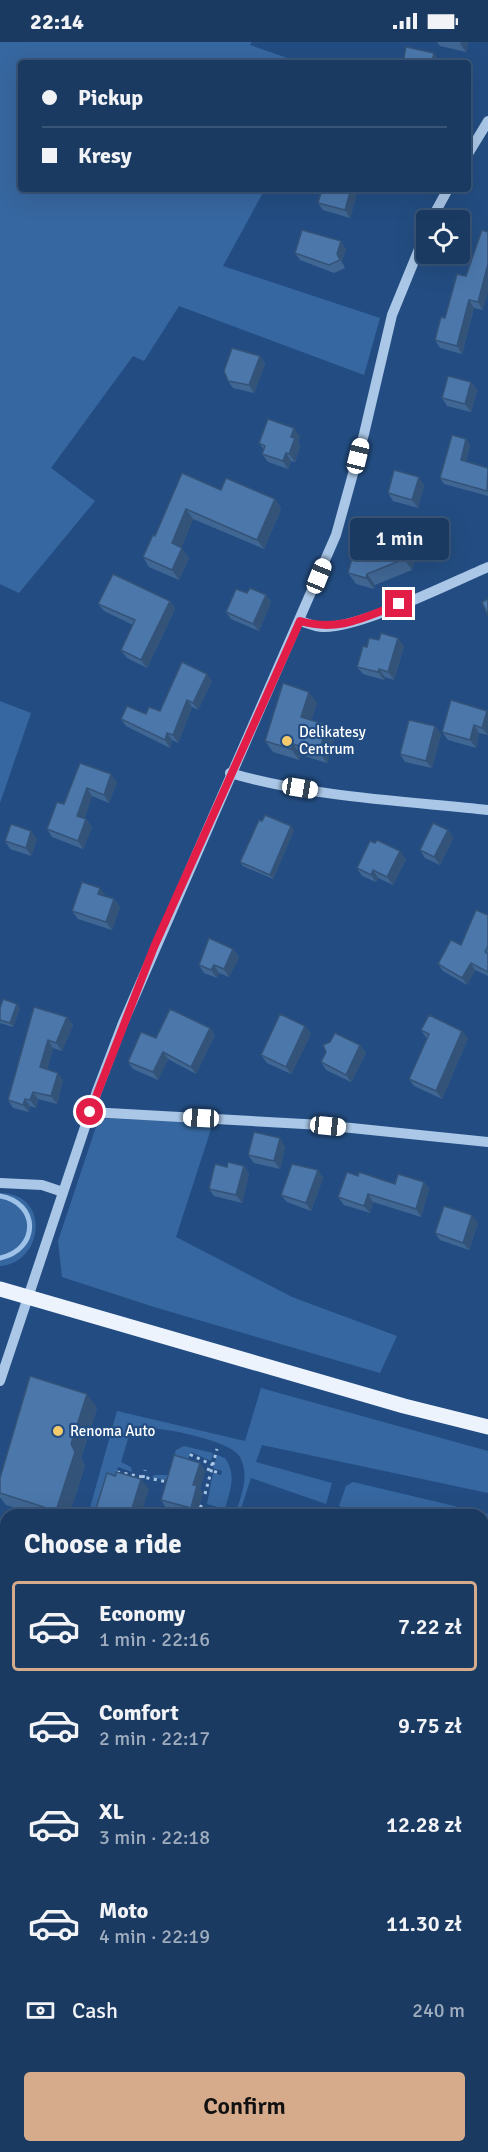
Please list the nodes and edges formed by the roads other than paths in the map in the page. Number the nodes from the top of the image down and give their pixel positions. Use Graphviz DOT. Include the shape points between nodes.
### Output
graph roads {
  1 [pos="488,121"];
  2 [pos="471,149"];
  3 [pos="446,192"];
  4 [pos="437,210"];
  5 [pos="416,256"];
  6 [pos="488,567"];
  7 [pos="300,621"];
  8 [pos="230,773"];
  9 [pos="488,810"];
  10 [pos="90,1112"];
  11 [pos="488,1142"];
  12 [pos="0,1183"];
  13 [pos="63,1192"];
  14 [pos="0,1289"];
  15 [pos="28,1296"];
  16 [pos="0,1381"];
  17 [pos="488,1427"];
  1 -- 2 [label="street"];
  3 -- 4 [label="street"];
  5 -- 7 [label="street" via="392,315 336,535"];
  6 -- 7 [label="street" via="344,624 322,627"];
  7 -- 8 [label="street"];
  8 -- 9 [label="street" via="323,791"];
  8 -- 10 [label="street" via="154,947"];
  10 -- 11 [label="street" via="322,1125"];
  10 -- 13 [label="street"];
  12 -- 13 [label="street" via="42,1185"];
  13 -- 15 [label="street"];
  14 -- 15 [label="main road"];
  15 -- 16 [label="street"];
  15 -- 17 [label="main road"];
}
